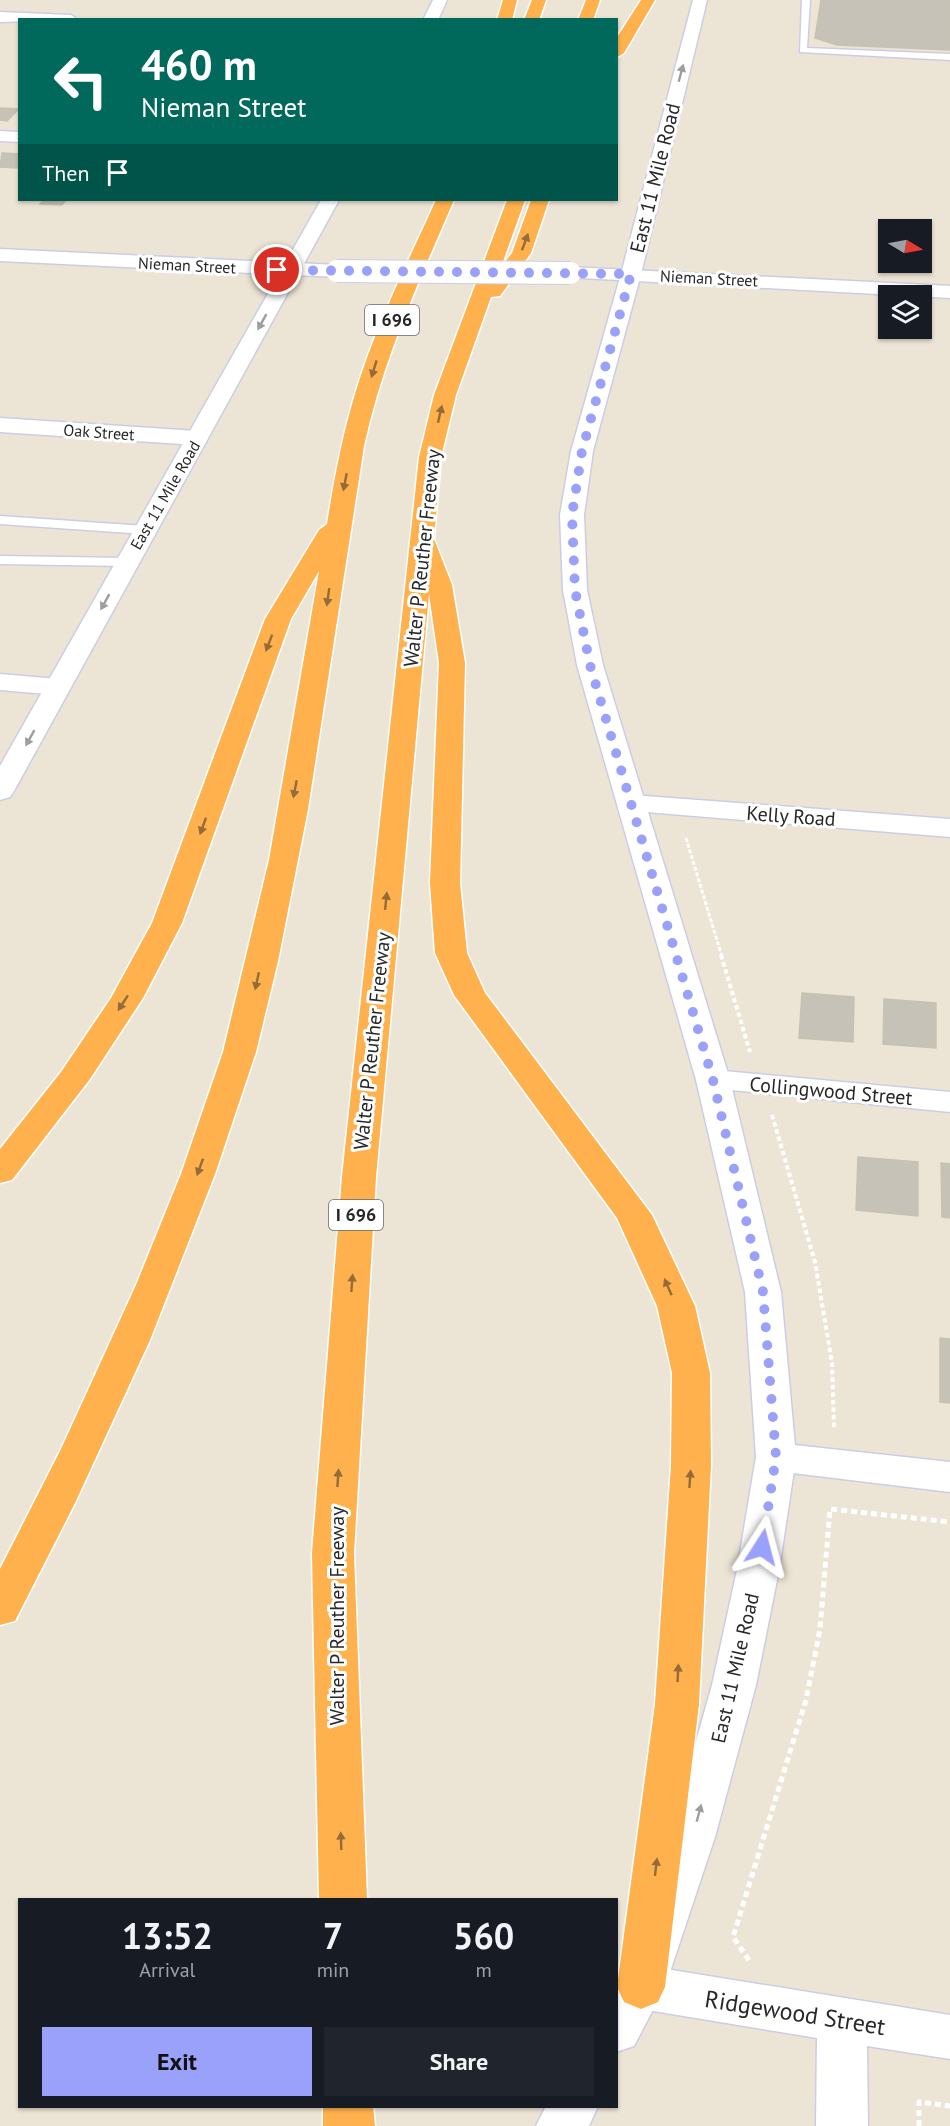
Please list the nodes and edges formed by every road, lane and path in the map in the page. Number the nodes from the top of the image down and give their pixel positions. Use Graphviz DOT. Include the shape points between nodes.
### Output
graph roads {
  1 [pos="440,0"];
  2 [pos="510,0"];
  3 [pos="539,0"];
  4 [pos="593,0"];
  5 [pos="648,0"];
  6 [pos="700,0"];
  7 [pos="806,0"];
  8 [pos="0,17"];
  9 [pos="24,18"];
  10 [pos="431,18"];
  11 [pos="505,18"];
  12 [pos="532,18"];
  13 [pos="586,18"];
  14 [pos="618,50"];
  15 [pos="950,57"];
  16 [pos="0,136"];
  17 [pos="18,137"];
  18 [pos="329,201"];
  19 [pos="445,201"];
  20 [pos="516,201"];
  21 [pos="540,201"];
  22 [pos="0,255"];
  23 [pos="290,271"];
  24 [pos="631,274"];
  25 [pos="950,292"];
  26 [pos="468,324"];
  27 [pos="0,426"];
  28 [pos="197,438"];
  29 [pos="338,518"];
  30 [pos="0,520"];
  31 [pos="145,530"];
  32 [pos="423,534"];
  33 [pos="0,560"];
  34 [pos="126,562"];
  35 [pos="0,682"];
  36 [pos="58,687"];
  37 [pos="0,791"];
  38 [pos="632,804"];
  39 [pos="682,827"];
  40 [pos="950,828"];
  41 [pos="753,1061"];
  42 [pos="713,1080"];
  43 [pos="950,1102"];
  44 [pos="772,1113"];
  45 [pos="0,1172"];
  46 [pos="834,1437"];
  47 [pos="776,1457"];
  48 [pos="950,1477"];
  49 [pos="950,1522"];
  50 [pos="0,1609"];
  51 [pos="342,1898"];
  52 [pos="733,1937"];
  53 [pos="641,1988"];
  54 [pos="842,2022"];
  55 [pos="618,2027"];
  56 [pos="950,2037"];
  57 [pos="950,2106"];
  58 [pos="348,2108"];
  59 [pos="572,2108"];
  60 [pos="349,2126"];
  61 [pos="562,2126"];
  62 [pos="842,2126"];
  63 [pos="919,2126"];
  1 -- 10 [label="main road"];
  2 -- 11 [label="highway"];
  3 -- 12 [label="highway"];
  4 -- 13 [label="highway"];
  5 -- 14 [label="highway"];
  24 -- 6 [label="main road, East 11 Mile Road, one-way"];
  7 -- 15 [label="lane" via="803,50"];
  8 -- 9 [label="main road"];
  16 -- 17 [label="main road"];
  18 -- 23 [label="main road, East 11 Mile Road"];
  19 -- 29 [label="highway, I 696, one-way" via="378,356"];
  20 -- 26 [label="highway, Walter P Reuther Freeway / I 696"];
  26 -- 21 [label="highway, one-way" via="521,253"];
  22 -- 23 [label="main road, Nieman Street"];
  23 -- 24 [label="main road, Nieman Street, bridge"];
  23 -- 28 [label="main road, East 11 Mile Road, one-way"];
  24 -- 25 [label="main road, Nieman Street"];
  24 -- 38 [label="main road, East 11 Mile Road" via="582,451 572,515 575,590 590,665"];
  32 -- 26 [label="highway, Walter P Reuther Freeway / I 696, one-way" via="430,457"];
  27 -- 28 [label="main road, Oak Street"];
  28 -- 31 [label="main road, East 11 Mile Road"];
  29 -- 45 [label="highway, one-way" via="278,619 167,923 127,998 73,1079"];
  29 -- 50 [label="highway, I 696, one-way" via="321,642 275,893 251,1011 223,1103 160,1275 58,1499"];
  30 -- 31 [label="lane"];
  31 -- 34 [label="main road, East 11 Mile Road"];
  51 -- 32 [label="highway, Walter P Reuther Freeway / I 696, one-way" via="333,1553 360,1165"];
  53 -- 32 [label="highway, one-way" via="677,1704 691,1465 692,1372 676,1306 634,1215 470,995 451,953 445,883 453,663 440,585"];
  33 -- 34 [label="lane"];
  34 -- 36 [label="main road, East 11 Mile Road, one-way"];
  35 -- 36 [label="main road"];
  36 -- 37 [label="main road, East 11 Mile Road, one-way"];
  38 -- 40 [label="main road, Kelly Road"];
  38 -- 42 [label="main road, East 11 Mile Road"];
  39 -- 41 [label="path"];
  42 -- 43 [label="main road, Collingwood Street"];
  42 -- 47 [label="main road, East 11 Mile Road" via="763,1292"];
  44 -- 46 [label="path" via="815,1262 832,1363"];
  47 -- 48 [label="main road"];
  53 -- 47 [label="main road, East 11 Mile Road, one-way" via="692,1837 734,1685"];
  49 -- 52 [label="path" via="830,1509 820,1629 806,1700"];
  53 -- 54 [label="main road, Ridgewood Street"];
  53 -- 55 [label="main road, East 11 Mile Road"];
  54 -- 56 [label="main road, Ridgewood Street"];
  54 -- 62 [label="main road"];
  57 -- 63 [label="path" via="919,2102"];
  58 -- 60 [label="highway"];
  59 -- 61 [label="main road"];
}
